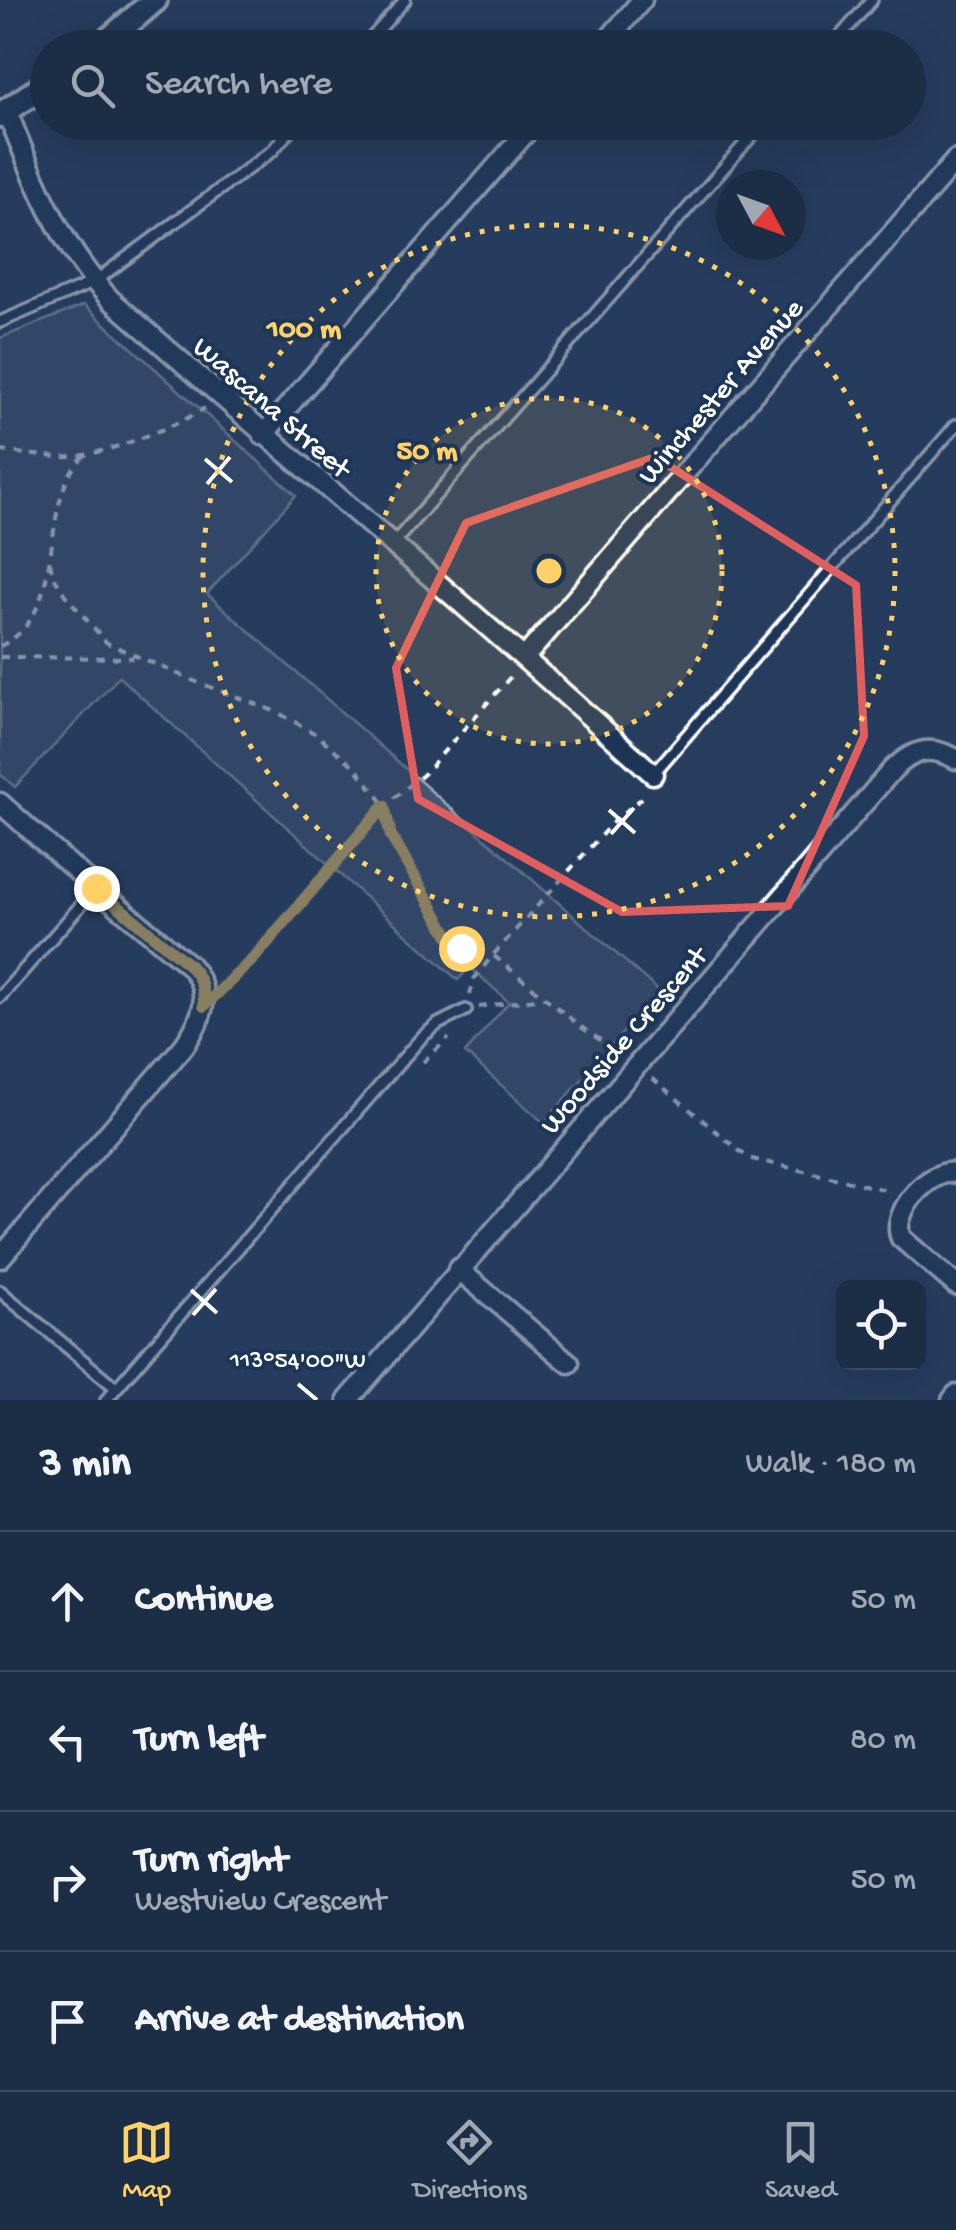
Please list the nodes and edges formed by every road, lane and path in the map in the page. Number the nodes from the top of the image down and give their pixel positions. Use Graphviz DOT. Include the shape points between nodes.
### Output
graph roads {
  1 [pos="155,0"];
  2 [pos="405,0"];
  3 [pos="642,0"];
  4 [pos="872,0"];
  5 [pos="121,30"];
  6 [pos="379,30"];
  7 [pos="616,30"];
  8 [pos="846,30"];
  9 [pos="30,95"];
  10 [pos="3,113"];
  11 [pos="282,140"];
  12 [pos="519,140"];
  13 [pos="748,140"];
  14 [pos="956,160"];
  15 [pos="94,282"];
  16 [pos="0,322"];
  17 [pos="222,398"];
  18 [pos="956,425"];
  19 [pos="263,434"];
  20 [pos="0,450"];
  21 [pos="85,455"];
  22 [pos="392,546"];
  23 [pos="50,562"];
  24 [pos="0,646"];
  25 [pos="525,656"];
  26 [pos="0,657"];
  27 [pos="138,658"];
  28 [pos="956,760"];
  29 [pos="652,783"];
  30 [pos="0,803"];
  31 [pos="384,806"];
  32 [pos="96,888"];
  33 [pos="494,956"];
  34 [pos="483,967"];
  35 [pos="0,997"];
  36 [pos="543,998"];
  37 [pos="204,1006"];
  38 [pos="466,1010"];
  39 [pos="636,1065"];
  40 [pos="418,1066"];
  41 [pos="956,1173"];
  42 [pos="914,1197"];
  43 [pos="0,1258"];
  44 [pos="458,1269"];
  45 [pos="956,1285"];
  46 [pos="0,1291"];
  47 [pos="569,1363"];
  48 [pos="116,1388"];
  49 [pos="106,1400"];
  50 [pos="348,1400"];
  1 -- 5 [label="street"];
  2 -- 6 [label="lane"];
  3 -- 7 [label="street"];
  4 -- 8 [label="lane"];
  9 -- 10 [label="street"];
  10 -- 15 [label="street, Wascana Street" via="50,213"];
  11 -- 15 [label="lane"];
  12 -- 19 [label="street"];
  13 -- 22 [label="lane"];
  14 -- 25 [label="street, Winchester Avenue"];
  15 -- 16 [label="lane"];
  15 -- 17 [label="street, Wascana Street"];
  17 -- 19 [label="street, Wascana Street"];
  17 -- 21 [label="path" via="186,420"];
  18 -- 29 [label="lane"];
  19 -- 22 [label="street, Wascana Street"];
  20 -- 21 [label="path"];
  21 -- 23 [label="path" via="64,482"];
  22 -- 25 [label="street, Wascana Street"];
  23 -- 24 [label="path" via="29,621"];
  23 -- 27 [label="path" via="96,634"];
  25 -- 29 [label="street, Wascana Street"];
  25 -- 31 [label="path" via="433,766"];
  26 -- 27 [label="path"];
  27 -- 31 [label="path" via="297,722 356,767"];
  28 -- 39 [label="street, Woodside Crescent" via="926,749 893,769"];
  29 -- 33 [label="path"];
  30 -- 32 [label="street"];
  31 -- 34 [label="path" via="388,830 448,934"];
  31 -- 37 [label="path" via="254,958"];
  32 -- 35 [label="lane"];
  32 -- 37 [label="street" via="189,965 199,976"];
  33 -- 34 [label="path"];
  33 -- 36 [label="path"];
  34 -- 38 [label="path"];
  36 -- 38 [label="path"];
  36 -- 39 [label="path"];
  37 -- 43 [label="street" via="184,1046"];
  38 -- 40 [label="path" via="464,1023"];
  38 -- 48 [label="lane" via="422,1037"];
  39 -- 42 [label="path" via="748,1158"];
  39 -- 44 [label="street, Woodside Crescent"];
  41 -- 42 [label="street" via="936,1174"];
  42 -- 45 [label="street" via="899,1215 901,1238"];
  44 -- 47 [label="street"];
  44 -- 50 [label="street, Woodside Crescent"];
  46 -- 48 [label="lane"];
  48 -- 49 [label="lane"];
}
